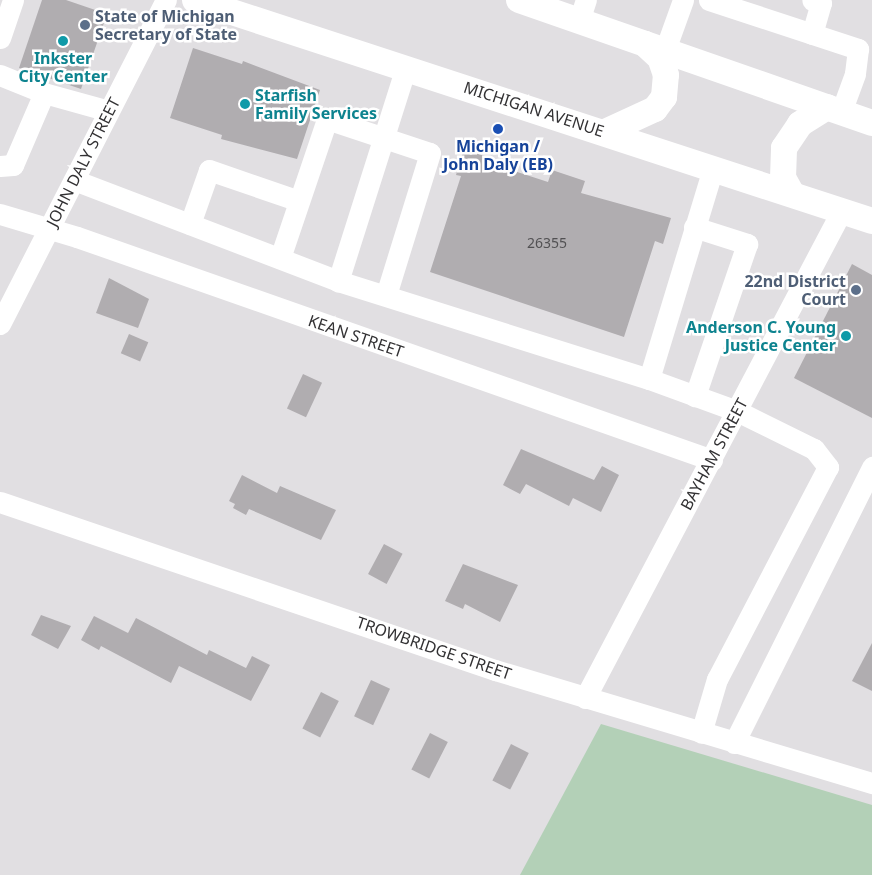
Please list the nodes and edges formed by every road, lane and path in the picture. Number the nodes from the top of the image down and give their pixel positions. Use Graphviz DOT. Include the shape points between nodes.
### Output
graph roads {
  1 [pos="12,0"];
  2 [pos="166,0"];
  3 [pos="195,0"];
  4 [pos="519,0"];
  5 [pos="683,0"];
  6 [pos="709,0"];
  7 [pos="819,1"];
  8 [pos="583,10"];
  9 [pos="812,34"];
  10 [pos="0,38"];
  11 [pos="655,47"];
  12 [pos="406,67"];
  13 [pos="0,75"];
  14 [pos="44,93"];
  15 [pos="834,110"];
  16 [pos="109,111"];
  17 [pos="872,123"];
  18 [pos="605,132"];
  19 [pos="383,138"];
  20 [pos="0,166"];
  21 [pos="713,168"];
  22 [pos="74,180"];
  23 [pos="792,194"];
  24 [pos="299,201"];
  25 [pos="842,210"];
  26 [pos="0,214"];
  27 [pos="872,221"];
  28 [pos="190,224"];
  29 [pos="694,227"];
  30 [pos="49,229"];
  31 [pos="280,258"];
  32 [pos="338,281"];
  33 [pos="386,295"];
  34 [pos="0,324"];
  35 [pos="649,379"];
  36 [pos="695,396"];
  37 [pos="737,411"];
  38 [pos="712,460"];
  39 [pos="872,467"];
  40 [pos="0,502"];
  41 [pos="585,698"];
  42 [pos="701,733"];
  43 [pos="734,743"];
  44 [pos="872,783"];
  1 -- 10 [label="street"];
  2 -- 16 [label="street, JOHN DALY STREET"];
  3 -- 12 [label="main road, MICHIGAN AVENUE"];
  4 -- 8 [label="main road"];
  5 -- 11 [label="street"];
  6 -- 9 [label="street"];
  7 -- 9 [label="street"];
  8 -- 11 [label="main road"];
  9 -- 15 [label="street" via="858,49 855,74"];
  11 -- 15 [label="main road"];
  11 -- 18 [label="main road" via="666,76 664,97 655,109"];
  12 -- 18 [label="main road, MICHIGAN AVENUE"];
  12 -- 19 [label="street"];
  13 -- 14 [label="street"];
  14 -- 16 [label="street"];
  14 -- 20 [label="street" via="13,165"];
  15 -- 17 [label="main road"];
  15 -- 23 [label="main road" via="800,124 784,148 784,178"];
  16 -- 22 [label="street, JOHN DALY STREET"];
  18 -- 21 [label="main road, MICHIGAN AVENUE"];
  19 -- 24 [label="street" via="327,119"];
  19 -- 32 [label="street"];
  19 -- 33 [label="street" via="430,153"];
  21 -- 23 [label="main road, MICHIGAN AVENUE"];
  21 -- 29 [label="street"];
  22 -- 28 [label="street"];
  22 -- 30 [label="street, JOHN DALY STREET"];
  23 -- 25 [label="main road, MICHIGAN AVENUE"];
  24 -- 28 [label="street" via="209,170"];
  24 -- 31 [label="street"];
  25 -- 27 [label="main road, MICHIGAN AVENUE"];
  25 -- 37 [label="street, BAYHAM STREET"];
  26 -- 30 [label="street, KEAN STREET"];
  28 -- 31 [label="street"];
  29 -- 35 [label="street"];
  29 -- 36 [label="street" via="747,244"];
  30 -- 34 [label="street, JOHN DALY STREET"];
  30 -- 38 [label="street, KEAN STREET"];
  31 -- 32 [label="street"];
  32 -- 33 [label="street"];
  33 -- 35 [label="street"];
  35 -- 36 [label="street"];
  36 -- 37 [label="street"];
  37 -- 38 [label="street, BAYHAM STREET"];
  37 -- 42 [label="street" via="814,449 828,467 717,679"];
  38 -- 41 [label="street, BAYHAM STREET"];
  39 -- 43 [label="street"];
  40 -- 41 [label="street, TROWBRIDGE STREET"];
  41 -- 42 [label="street, TROWBRIDGE STREET"];
  42 -- 43 [label="street, TROWBRIDGE STREET"];
  43 -- 44 [label="street, TROWBRIDGE STREET"];
}
